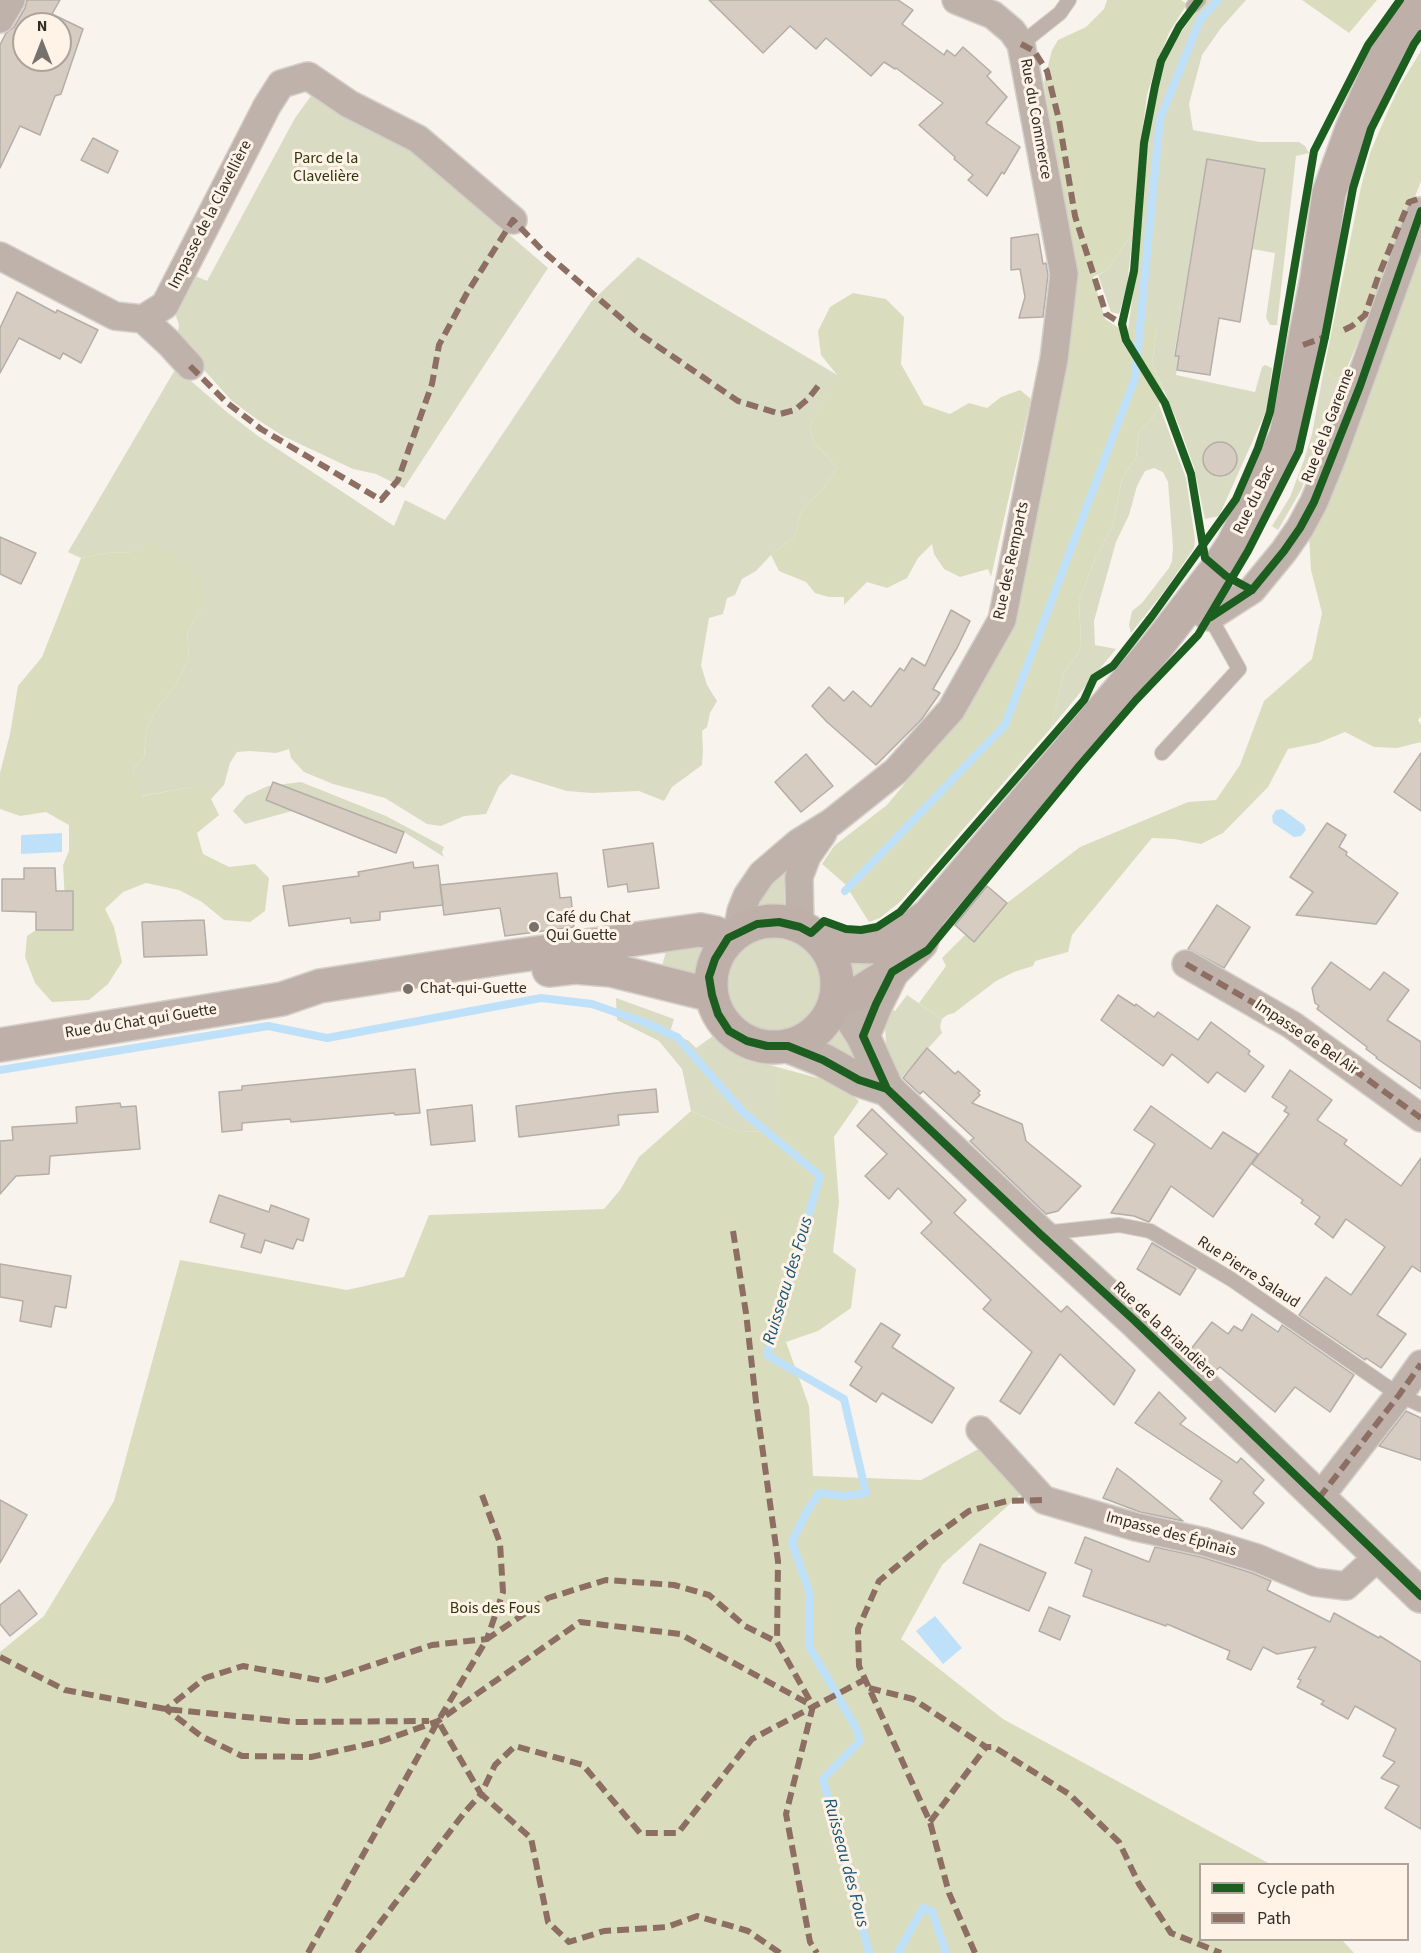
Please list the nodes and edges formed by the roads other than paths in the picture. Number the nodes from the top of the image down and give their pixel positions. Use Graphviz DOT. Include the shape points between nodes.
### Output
graph roads {
  1 [pos="11,0"];
  2 [pos="956,0"];
  3 [pos="1068,0"];
  4 [pos="1421,4"];
  5 [pos="0,19"];
  6 [pos="1022,44"];
  7 [pos="1421,211"];
  8 [pos="513,220"];
  9 [pos="0,256"];
  10 [pos="1064,274"];
  11 [pos="143,319"];
  12 [pos="190,366"];
  13 [pos="1199,612"];
  14 [pos="1162,753"];
  15 [pos="832,822"];
  16 [pos="929,915"];
  17 [pos="810,934"];
  18 [pos="733,936"];
  19 [pos="1186,964"];
  20 [pos="892,972"];
  21 [pos="712,994"];
  22 [pos="282,999"];
  23 [pos="837,1002"];
  24 [pos="863,1036"];
  25 [pos="0,1045"];
  26 [pos="788,1046"];
  27 [pos="887,1089"];
  28 [pos="1421,1118"];
  29 [pos="1039,1233"];
  30 [pos="1421,1364"];
  31 [pos="1410,1400"];
  32 [pos="980,1431"];
  33 [pos="1319,1498"];
  34 [pos="1378,1557"];
  35 [pos="1419,1592"];
  1 -- 5 [label="street"];
  2 -- 6 [label="street, Rue du Commerce" via="993,15"];
  3 -- 6 [label="lane" via="1060,13"];
  4 -- 13 [label="main road, Rue du Bac" via="1390,45 1352,129 1329,193 1286,436"];
  6 -- 10 [label="street, Rue du Commerce"];
  7 -- 13 [label="street, Rue de la Garenne" via="1360,386 1300,528 1252,590"];
  8 -- 11 [label="street, Impasse de la Clavellière" via="418,139 349,104 308,76 281,84 276,91 165,305"];
  9 -- 11 [label="street" via="115,316"];
  10 -- 15 [label="street, Rue des Remparts" via="1054,359 1002,620 951,710 896,771"];
  11 -- 12 [label="street"];
  13 -- 14 [label="lane" via="1239,669"];
  13 -- 16 [label="main road, Rue du Bac" via="1150,655"];
  15 -- 17 [label="street, Rue des Remparts" via="807,856 799,877"];
  15 -- 18 [label="street, Rue des Remparts" via="798,843 762,874 747,896"];
  16 -- 17 [label="main road" via="876,947 840,946"];
  16 -- 20 [label="main road" via="921,943"];
  17 -- 18 [label="main road" via="778,922 757,924"];
  17 -- 23 [label="main road" via="832,959 838,979"];
  18 -- 21 [label="main road" via="715,959 710,977"];
  18 -- 22 [label="main road, Rue du Chat qui Guette" via="700,930 320,986"];
  19 -- 28 [label="street, Impasse de Bel Air" via="1292,1025"];
  20 -- 23 [label="main road"];
  20 -- 24 [label="street"];
  21 -- 22 [label="main road, Rue du Chat qui Guette" via="611,970 575,967 323,999"];
  21 -- 26 [label="main road" via="729,1031 747,1041"];
  22 -- 25 [label="main road, Rue du Chat qui Guette"];
  23 -- 24 [label="street, Rue de la Briandière"];
  23 -- 26 [label="main road" via="822,1024"];
  24 -- 27 [label="street, Rue de la Briandière"];
  26 -- 27 [label="street, Rue de la Briandière"];
  27 -- 29 [label="street, Rue de la Briandière"];
  29 -- 31 [label="lane, Rue Pierre Salaud" via="1119,1225 1150,1231 1231,1279"];
  29 -- 33 [label="street, Rue de la Briandière"];
  30 -- 31 [label="street"];
  31 -- 33 [label="street"];
  32 -- 34 [label="street, Impasse des Épinais" via="1044,1500 1205,1542 1314,1582 1346,1586"];
  33 -- 34 [label="street, Rue de la Briandière"];
  34 -- 35 [label="street, Rue de la Briandière"];
}
